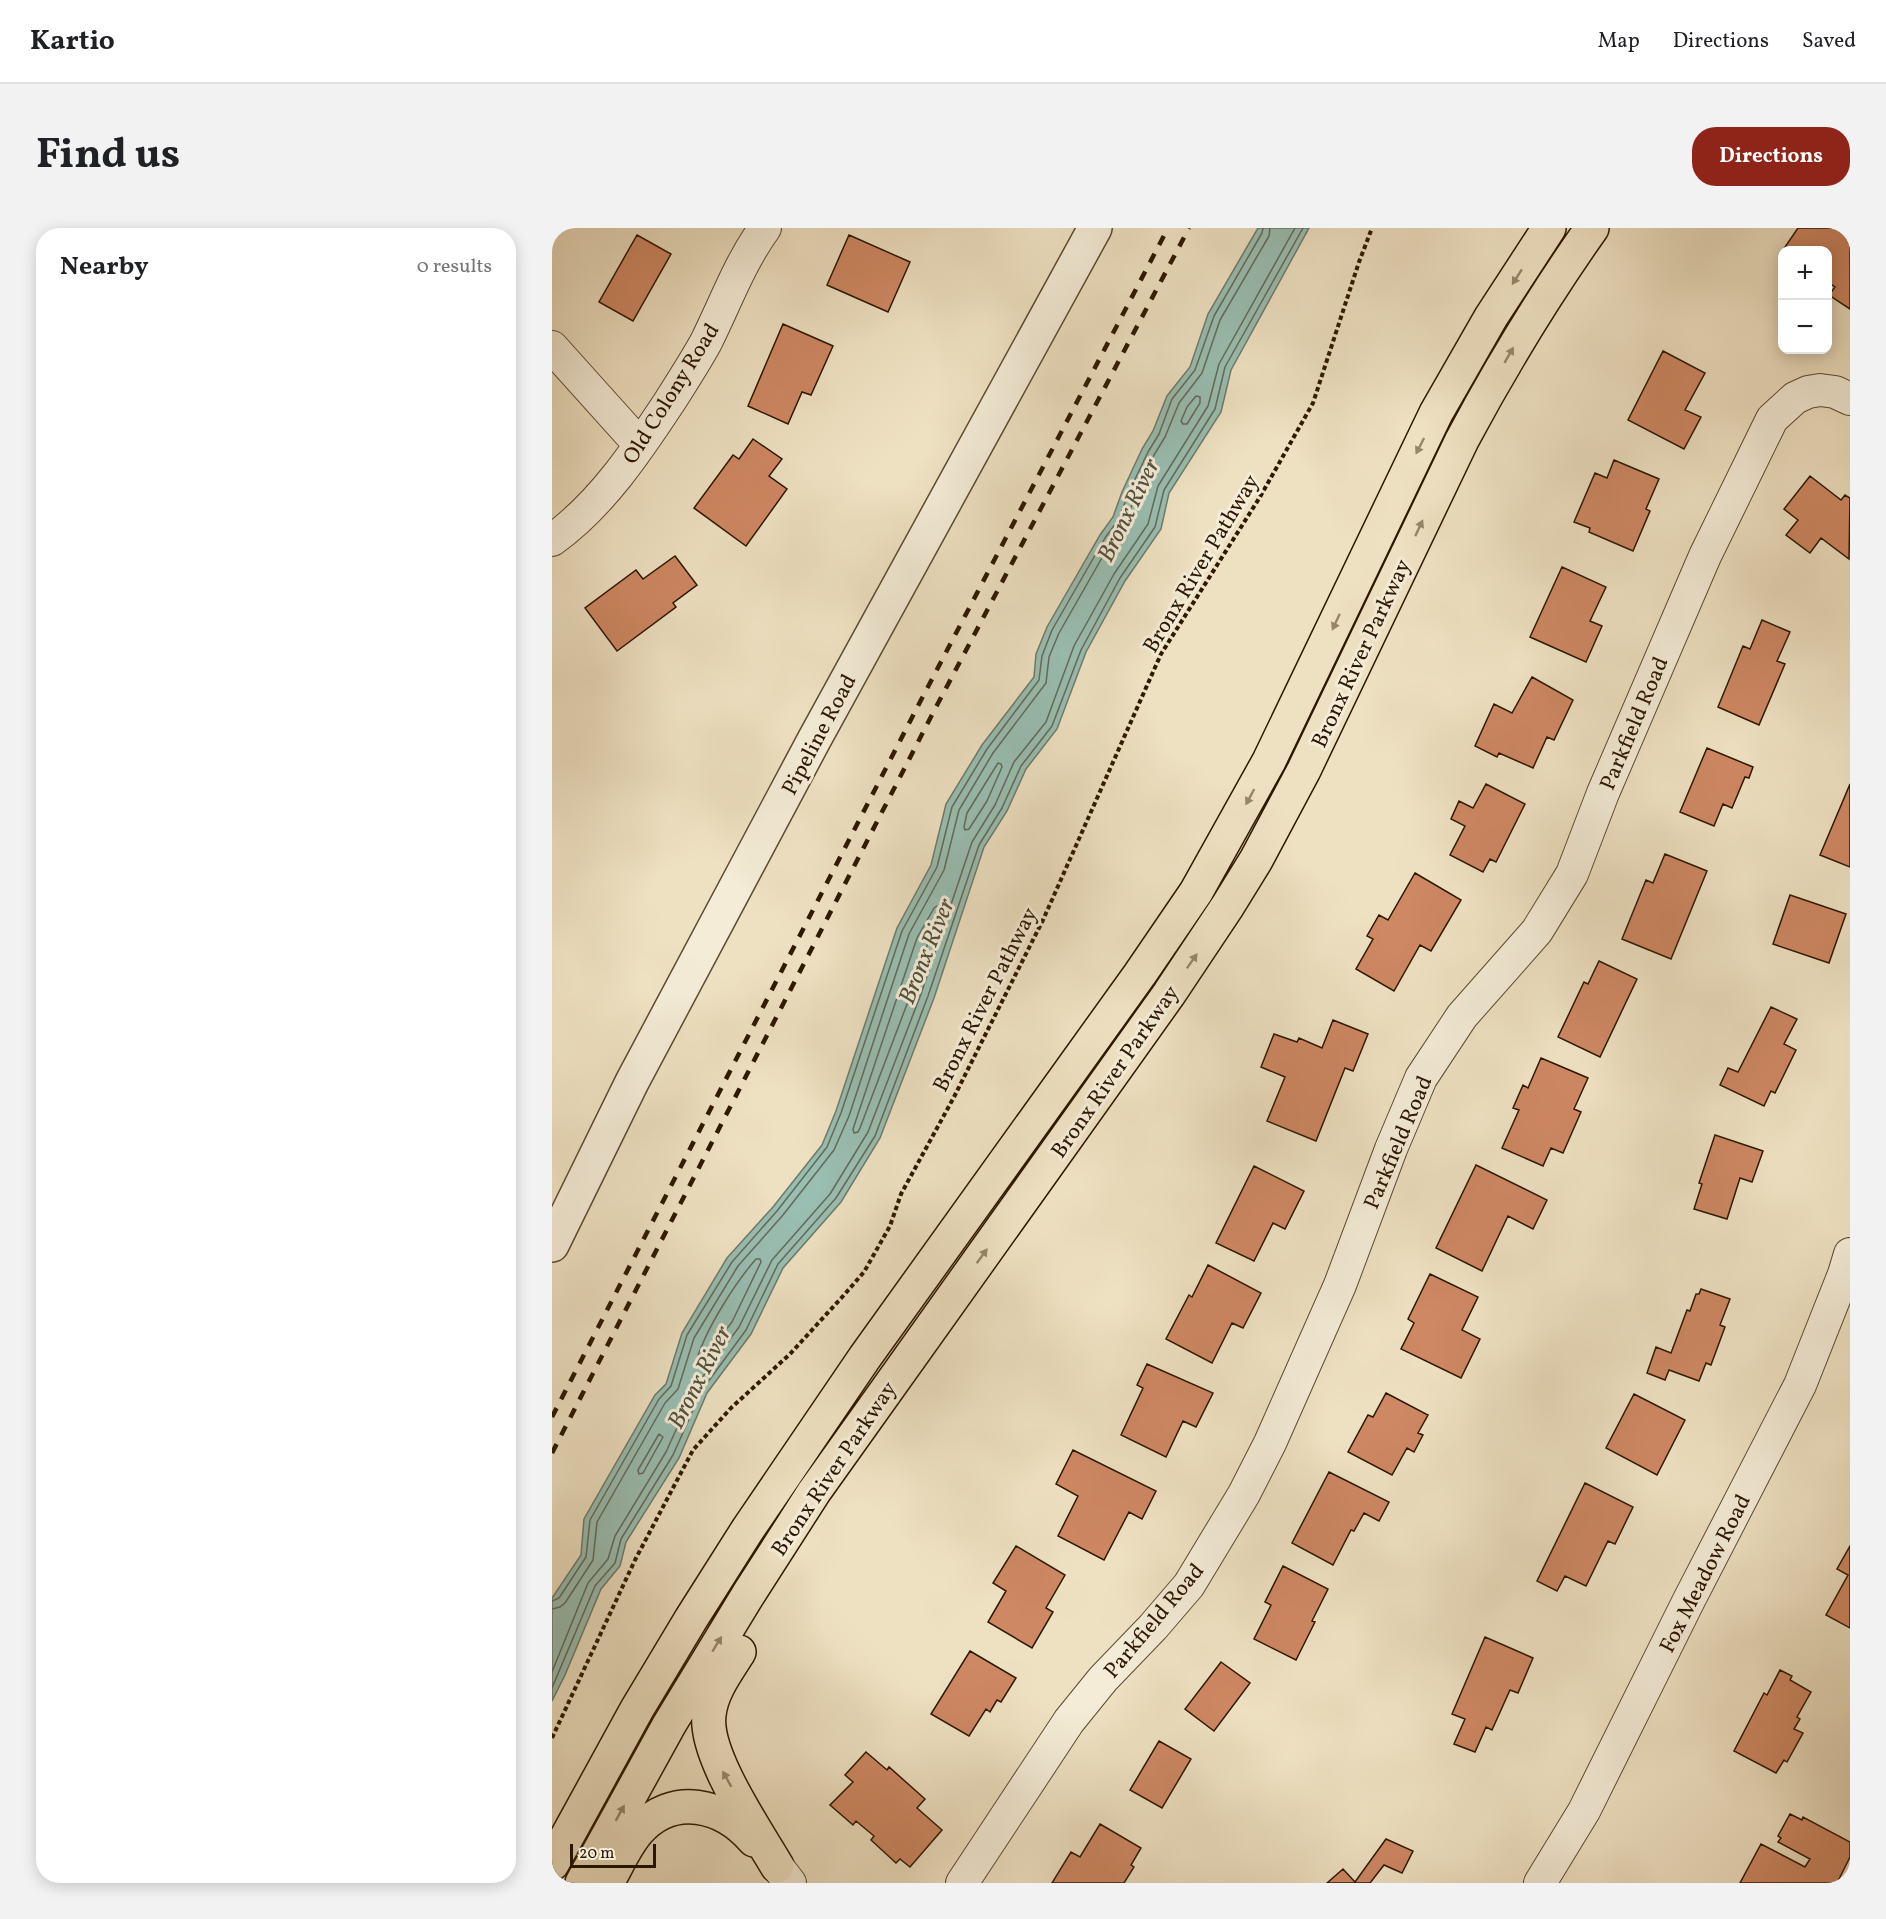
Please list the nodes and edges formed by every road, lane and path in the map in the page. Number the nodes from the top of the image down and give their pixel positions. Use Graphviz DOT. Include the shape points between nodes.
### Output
graph roads {
  1 [pos="765,228"];
  2 [pos="1095,228"];
  3 [pos="1372,228"];
  4 [pos="1549,228"];
  5 [pos="1592,228"];
  6 [pos="552,347"];
  7 [pos="1850,399"];
  8 [pos="640,445"];
  9 [pos="552,540"];
  10 [pos="552,1245"];
  11 [pos="1850,1254"];
  12 [pos="957,1290"];
  13 [pos="1841,1307"];
  14 [pos="552,1738"];
  15 [pos="552,1864"];
  16 [pos="783,1874"];
  17 [pos="582,1883"];
  18 [pos="607,1883"];
  19 [pos="962,1883"];
  20 [pos="1540,1883"];
  1 -- 8 [label="street, Old Colony Road" via="705,344"];
  2 -- 10 [label="street, Pipeline Road" via="814,740 632,1082"];
  3 -- 14 [label="path, Bronx River Pathway" via="1313,403 1260,497 1161,654 1043,920 901,1194 885,1235 864,1272 844,1295 693,1450 635,1560"];
  4 -- 15 [label="highway, Bronx River Parkway, one-way" via="1491,317 1436,413 1269,761 1196,892 865,1357 748,1529 648,1691"];
  12 -- 5 [label="highway, Bronx River Parkway, one-way" via="1198,953 1256,860 1304,770 1462,440 1541,303"];
  6 -- 8 [label="street"];
  7 -- 19 [label="street, Parkfield Road" via="1835,392 1808,392 1772,419 1682,610 1572,874 1537,931 1462,1016 1421,1078 1340,1286 1245,1494 1188,1585 1069,1721"];
  8 -- 9 [label="street, Old Colony Road" via="572,526"];
  11 -- 13 [label="street, Fox Meadow Road"];
  16 -- 12 [label="highway, one-way" via="717,1758 710,1736 711,1704 721,1681 833,1503"];
  17 -- 12 [label="highway, Bronx River Parkway, one-way" via="669,1725 748,1595 834,1464"];
  13 -- 20 [label="street, Fox Meadow Road" via="1584,1811"];
  16 -- 18 [label="highway" via="742,1827 708,1808 696,1806 663,1813 639,1830"];
}
